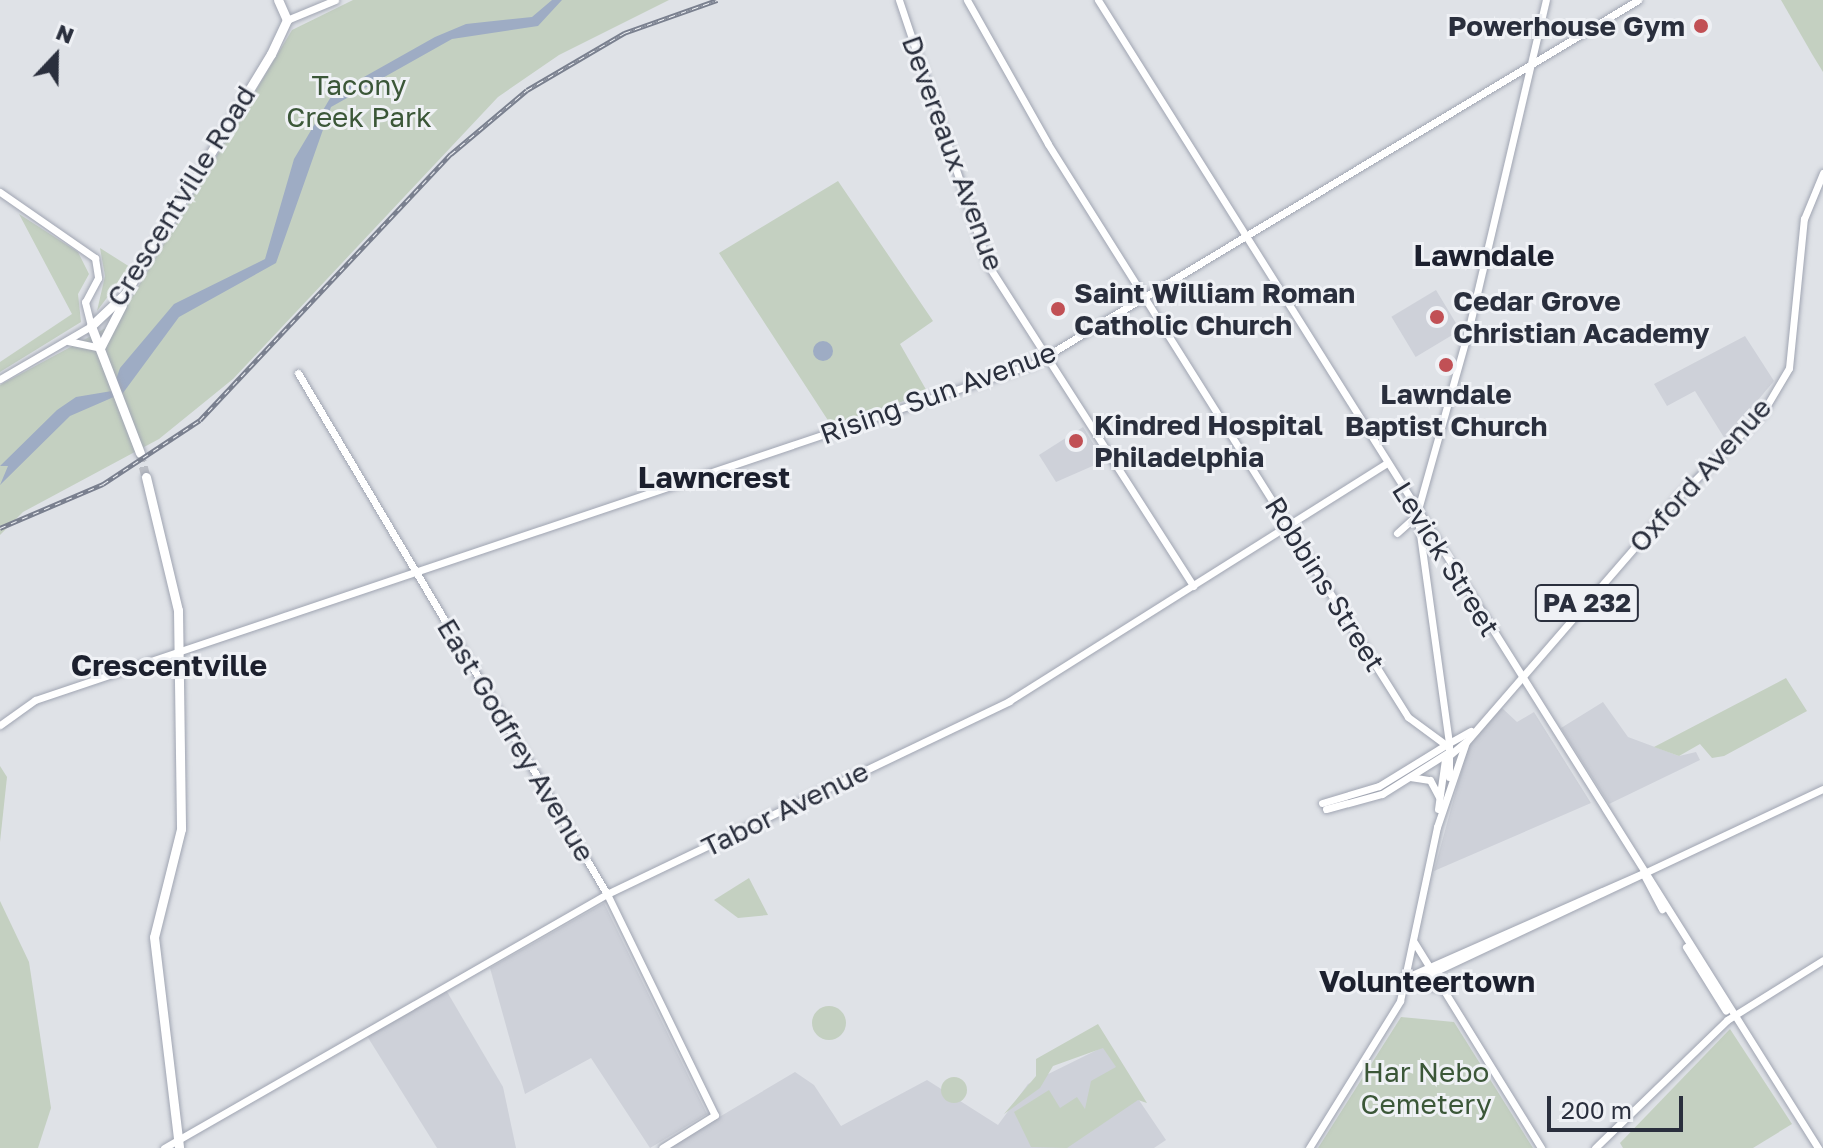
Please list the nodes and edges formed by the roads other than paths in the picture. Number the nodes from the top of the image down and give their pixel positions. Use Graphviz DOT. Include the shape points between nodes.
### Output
graph roads {
  1 [pos="278,0"];
  2 [pos="285,0"];
  3 [pos="335,0"];
  4 [pos="899,0"];
  5 [pos="967,0"];
  6 [pos="1098,0"];
  7 [pos="1546,0"];
  8 [pos="1638,0"];
  9 [pos="290,19"];
  10 [pos="1531,64"];
  11 [pos="1823,173"];
  12 [pos="0,185"];
  13 [pos="0,192"];
  14 [pos="15,202"];
  15 [pos="1244,238"];
  16 [pos="143,266"];
  17 [pos="1145,298"];
  18 [pos="91,326"];
  19 [pos="66,341"];
  20 [pos="100,348"];
  21 [pos="1048,357"];
  22 [pos="298,373"];
  23 [pos="0,379"];
  24 [pos="140,453"];
  25 [pos="1386,464"];
  26 [pos="146,477"];
  27 [pos="1417,513"];
  28 [pos="1289,526"];
  29 [pos="1397,533"];
  30 [pos="417,573"];
  31 [pos="1193,586"];
  32 [pos="180,654"];
  33 [pos="1521,680"];
  34 [pos="0,725"];
  35 [pos="1473,730"];
  36 [pos="1466,742"];
  37 [pos="1448,747"];
  38 [pos="1408,777"];
  39 [pos="1823,789"];
  40 [pos="1447,792"];
  41 [pos="1440,800"];
  42 [pos="1437,827"];
  43 [pos="1643,873"];
  44 [pos="607,894"];
  45 [pos="1414,942"];
  46 [pos="1823,960"];
  47 [pos="1430,971"];
  48 [pos="1407,982"];
  49 [pos="1440,988"];
  50 [pos="1733,1017"];
  51 [pos="178,1144"];
  52 [pos="164,1148"];
  53 [pos="662,1148"];
  54 [pos="1309,1148"];
  55 [pos="1541,1148"];
  56 [pos="1595,1148"];
  57 [pos="1815,1148"];
  1 -- 9 [label="highway"];
  2 -- 9 [label="highway"];
  3 -- 9 [label="street"];
  4 -- 21 [label="street, Devereaux Avenue" via="988,265"];
  5 -- 17 [label="street, Robbins Street"];
  6 -- 15 [label="street, Levick Street"];
  7 -- 10 [label="street"];
  8 -- 10 [label="street, Rising Sun Avenue"];
  9 -- 16 [label="highway, Crescentville Road"];
  10 -- 15 [label="street, Rising Sun Avenue"];
  10 -- 27 [label="street"];
  11 -- 33 [label="street, Oxford Avenue / PA 232" via="1804,219 1796,345 1781,382 1763,412 1679,496"];
  12 -- 14 [label="street"];
  13 -- 14 [label="street"];
  14 -- 18 [label="street" via="98,263 85,306"];
  15 -- 17 [label="street, Rising Sun Avenue"];
  15 -- 25 [label="street, Levick Street"];
  16 -- 18 [label="highway, Crescentville Road"];
  16 -- 20 [label="highway"];
  17 -- 21 [label="street, Rising Sun Avenue"];
  17 -- 28 [label="street, Robbins Street"];
  18 -- 19 [label="street, Crescentville Road"];
  18 -- 20 [label="highway"];
  19 -- 20 [label="street"];
  19 -- 23 [label="street, Crescentville Road"];
  20 -- 24 [label="highway"];
  21 -- 30 [label="street, Rising Sun Avenue"];
  21 -- 31 [label="street, Devereaux Avenue"];
  22 -- 30 [label="street, East Godfrey Avenue"];
  25 -- 27 [label="street, Levick Street"];
  25 -- 28 [label="street, Tabor Avenue"];
  26 -- 32 [label="highway" via="169,557"];
  27 -- 29 [label="street"];
  27 -- 33 [label="street, Levick Street"];
  27 -- 37 [label="street"];
  28 -- 31 [label="street, Tabor Avenue"];
  28 -- 37 [label="street, Robbins Street" via="1408,717"];
  30 -- 32 [label="street, Rising Sun Avenue"];
  30 -- 44 [label="street, East Godfrey Avenue"];
  31 -- 44 [label="street, Tabor Avenue" via="992,710"];
  32 -- 34 [label="street, Rising Sun Avenue" via="35,700"];
  32 -- 51 [label="highway" via="180,850 154,937"];
  33 -- 35 [label="street, Oxford Avenue / PA 232"];
  33 -- 43 [label="street, Levick Street"];
  35 -- 36 [label="street, Oxford Avenue / PA 232"];
  35 -- 37 [label="street, Oxford Avenue / PA 232"];
  36 -- 37 [label="street, Oxford Avenue"];
  36 -- 40 [label="street, Oxford Avenue / PA 232"];
  37 -- 38 [label="street"];
  37 -- 38 [label="street" via="1379,786 1324,806 1382,794"];
  37 -- 40 [label="street"];
  37 -- 41 [label="street, Oxford Avenue / PA 232"];
  38 -- 41 [label="street" via="1430,780"];
  39 -- 43 [label="street"];
  40 -- 42 [label="street, Oxford Avenue / PA 232"];
  41 -- 42 [label="street, Oxford Avenue / PA 232"];
  42 -- 45 [label="street, Oxford Avenue / PA 232"];
  43 -- 47 [label="street"];
  43 -- 50 [label="street, Levick Street"];
  44 -- 51 [label="street, Tabor Avenue"];
  44 -- 53 [label="street, East Godfrey Avenue" via="715,1117"];
  45 -- 47 [label="street"];
  45 -- 48 [label="street, Oxford Avenue / PA 232"];
  46 -- 50 [label="street"];
  47 -- 48 [label="street"];
  47 -- 49 [label="street"];
  48 -- 49 [label="street"];
  48 -- 54 [label="street, Oxford Avenue / PA 232" via="1388,1030"];
  49 -- 55 [label="street"];
  50 -- 56 [label="street"];
  50 -- 57 [label="street, Levick Street"];
  51 -- 52 [label="street, Tabor Avenue"];
}
